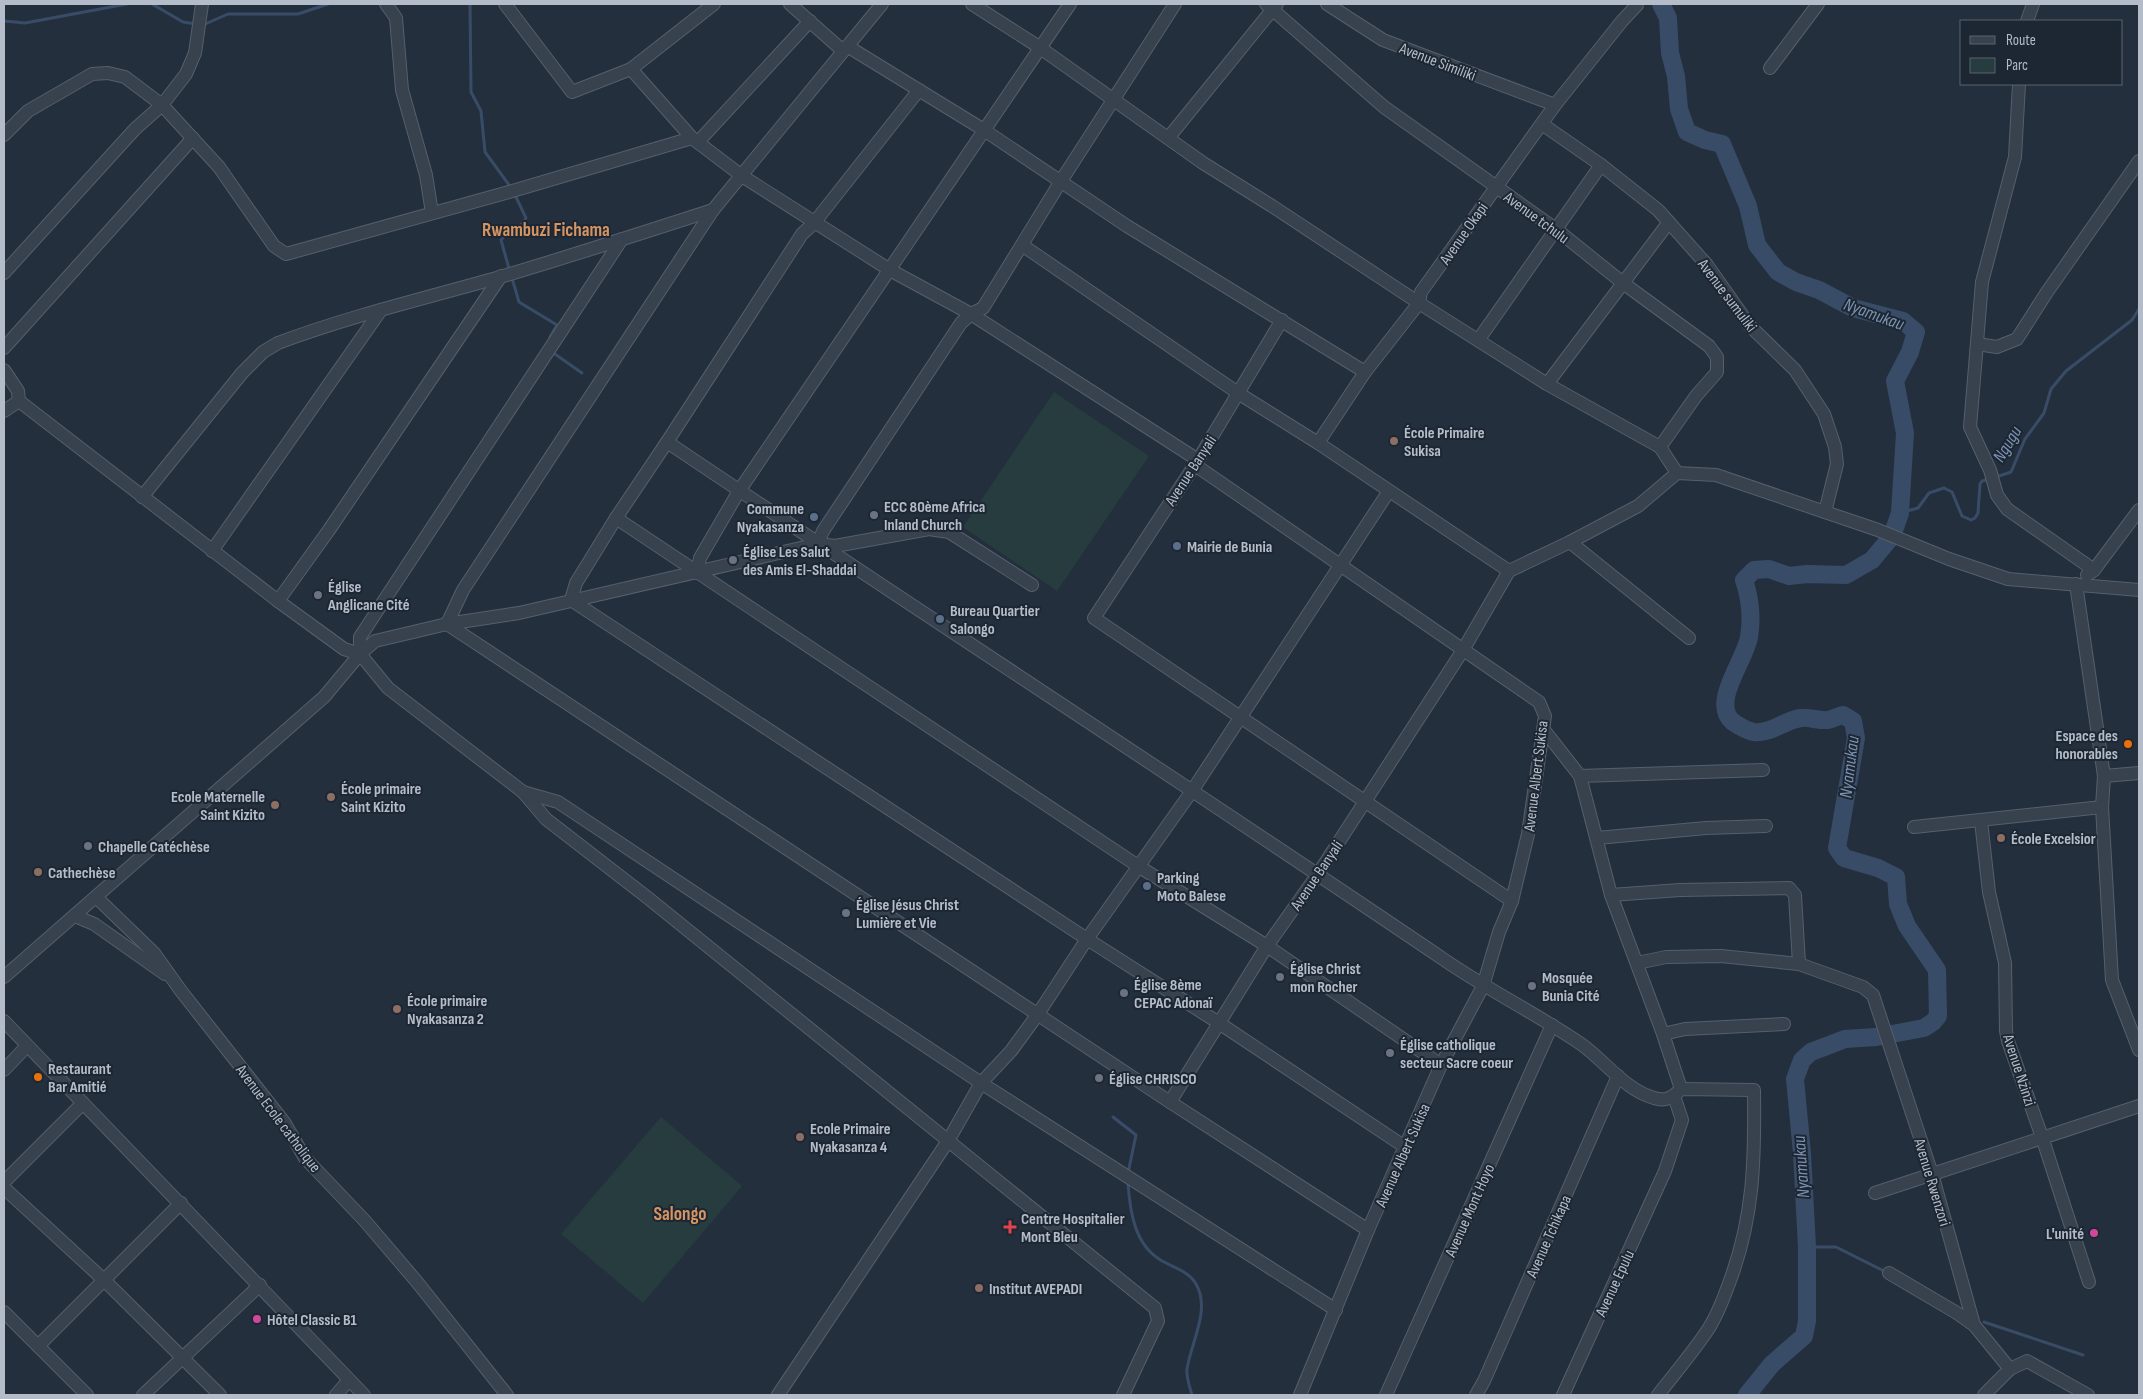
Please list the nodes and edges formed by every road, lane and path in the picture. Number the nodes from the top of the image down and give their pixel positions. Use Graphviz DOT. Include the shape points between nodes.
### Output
graph roads {
  1 [pos="202,4"];
  2 [pos="386,4"];
  3 [pos="505,4"];
  4 [pos="714,4"];
  5 [pos="790,4"];
  6 [pos="882,4"];
  7 [pos="972,4"];
  8 [pos="1070,4"];
  9 [pos="1175,4"];
  10 [pos="1327,4"];
  11 [pos="1818,4"];
  12 [pos="2033,4"];
  13 [pos="1637,5"];
  14 [pos="1272,6"];
  15 [pos="992,9"];
  16 [pos="2027,20"];
  17 [pos="810,21"];
  18 [pos="1039,47"];
  19 [pos="845,48"];
  20 [pos="1770,68"];
  21 [pos="631,69"];
  22 [pos="2019,85"];
  23 [pos="919,90"];
  24 [pos="1114,100"];
  25 [pos="162,105"];
  26 [pos="1555,105"];
  27 [pos="1542,124"];
  28 [pos="984,130"];
  29 [pos="4,135"];
  30 [pos="1170,137"];
  31 [pos="194,138"];
  32 [pos="695,140"];
  33 [pos="2139,161"];
  34 [pos="1601,165"];
  35 [pos="742,176"];
  36 [pos="1061,181"];
  37 [pos="1496,187"];
  38 [pos="713,210"];
  39 [pos="432,213"];
  40 [pos="1669,222"];
  41 [pos="814,223"];
  42 [pos="1557,230"];
  43 [pos="622,239"];
  44 [pos="1022,245"];
  45 [pos="890,270"];
  46 [pos="4,273"];
  47 [pos="507,275"];
  48 [pos="1623,283"];
  49 [pos="1419,303"];
  50 [pos="381,310"];
  51 [pos="971,314"];
  52 [pos="1282,320"];
  53 [pos="1479,339"];
  54 [pos="1977,344"];
  55 [pos="4,348"];
  56 [pos="4,370"];
  57 [pos="1365,372"];
  58 [pos="1547,384"];
  59 [pos="1238,393"];
  60 [pos="19,401"];
  61 [pos="4,411"];
  62 [pos="668,442"];
  63 [pos="1318,443"];
  64 [pos="1660,447"];
  65 [pos="1196,462"];
  66 [pos="1677,473"];
  67 [pos="739,490"];
  68 [pos="1389,492"];
  69 [pos="142,497"];
  70 [pos="2139,510"];
  71 [pos="1825,512"];
  72 [pos="616,518"];
  73 [pos="1570,542"];
  74 [pos="818,544"];
  75 [pos="212,551"];
  76 [pos="1339,566"];
  77 [pos="2094,570"];
  78 [pos="1509,571"];
  79 [pos="697,573"];
  80 [pos="2076,584"];
  81 [pos="1032,585"];
  82 [pos="2139,590"];
  83 [pos="278,600"];
  84 [pos="571,600"];
  85 [pos="447,624"];
  86 [pos="1689,638"];
  87 [pos="1463,650"];
  88 [pos="360,654"];
  89 [pos="1241,716"];
  90 [pos="1544,730"];
  91 [pos="1763,770"];
  92 [pos="2139,773"];
  93 [pos="1580,776"];
  94 [pos="2104,776"];
  95 [pos="1192,791"];
  96 [pos="523,792"];
  97 [pos="1365,800"];
  98 [pos="2102,807"];
  99 [pos="1982,821"];
  100 [pos="1766,826"];
  101 [pos="1914,827"];
  102 [pos="1597,838"];
  103 [pos="1138,866"];
  104 [pos="1318,874"];
  105 [pos="1611,895"];
  106 [pos="96,897"];
  107 [pos="1512,901"];
  108 [pos="75,916"];
  109 [pos="1087,939"];
  110 [pos="1267,946"];
  111 [pos="1637,962"];
  112 [pos="1799,964"];
  113 [pos="4,977"];
  114 [pos="172,979"];
  115 [pos="1483,986"];
  116 [pos="1038,1014"];
  117 [pos="4,1021"];
  118 [pos="1219,1023"];
  119 [pos="1784,1024"];
  120 [pos="1552,1025"];
  121 [pos="1663,1034"];
  122 [pos="27,1046"];
  123 [pos="2139,1050"];
  124 [pos="1441,1065"];
  125 [pos="4,1070"];
  126 [pos="1618,1076"];
  127 [pos="981,1083"];
  128 [pos="1677,1092"];
  129 [pos="83,1102"];
  130 [pos="1170,1102"];
  131 [pos="2139,1106"];
  132 [pos="2042,1137"];
  133 [pos="948,1141"];
  134 [pos="1405,1146"];
  135 [pos="1932,1174"];
  136 [pos="4,1182"];
  137 [pos="4,1188"];
  138 [pos="1875,1192"];
  139 [pos="181,1203"];
  140 [pos="1368,1230"];
  141 [pos="1888,1274"];
  142 [pos="104,1280"];
  143 [pos="2089,1282"];
  144 [pos="260,1285"];
  145 [pos="1336,1310"];
  146 [pos="6,1318"];
  147 [pos="1974,1325"];
  148 [pos="38,1346"];
  149 [pos="181,1359"];
  150 [pos="2010,1369"];
  151 [pos="349,1380"];
  152 [pos="87,1395"];
  153 [pos="143,1395"];
  154 [pos="220,1395"];
  155 [pos="336,1395"];
  156 [pos="364,1395"];
  157 [pos="507,1395"];
  158 [pos="778,1395"];
  159 [pos="1123,1395"];
  160 [pos="1300,1395"];
  161 [pos="1386,1395"];
  162 [pos="1476,1395"];
  163 [pos="1563,1395"];
  164 [pos="1658,1395"];
  165 [pos="1984,1395"];
  166 [pos="2088,1395"];
  1 -- 25 [label="street" via="195,53 186,74"];
  2 -- 39 [label="street" via="396,18 402,90 426,175"];
  3 -- 21 [label="street" via="572,92"];
  4 -- 21 [label="street"];
  5 -- 17 [label="street"];
  6 -- 19 [label="street"];
  7 -- 15 [label="street"];
  8 -- 18 [label="street"];
  9 -- 24 [label="street"];
  10 -- 26 [label="street, Avenue Similiki" via="1383,40"];
  11 -- 20 [label="street"];
  12 -- 16 [label="street"];
  13 -- 26 [label="street, Avenue Okapi"];
  14 -- 30 [label="street"];
  14 -- 37 [label="street, Avenue tchulu" via="1384,107"];
  15 -- 18 [label="street"];
  17 -- 19 [label="street"];
  17 -- 32 [label="street"];
  18 -- 24 [label="street"];
  18 -- 28 [label="street"];
  19 -- 23 [label="street"];
  19 -- 35 [label="street"];
  21 -- 32 [label="street, Avenue Albert Sukisa"];
  22 -- 54 [label="street" via="2015,157 1982,282"];
  23 -- 28 [label="street"];
  23 -- 41 [label="street"];
  24 -- 30 [label="street"];
  24 -- 36 [label="street"];
  25 -- 29 [label="street" via="125,77 92,74 28,111"];
  25 -- 31 [label="street"];
  25 -- 46 [label="street" via="135,129"];
  26 -- 27 [label="street, Avenue Okapi"];
  27 -- 34 [label="street, Avenue sumuliki"];
  27 -- 37 [label="street, Avenue Okapi"];
  28 -- 36 [label="street"];
  28 -- 45 [label="street"];
  30 -- 49 [label="street"];
  31 -- 39 [label="street" via="219,166 274,246 286,254"];
  31 -- 55 [label="street"];
  32 -- 35 [label="street, Avenue Albert Sukisa"];
  32 -- 39 [label="street"];
  33 -- 54 [label="street" via="2046,292 2017,339 1997,348"];
  34 -- 40 [label="street, Avenue sumuliki"];
  34 -- 42 [label="street"];
  35 -- 38 [label="street"];
  35 -- 41 [label="street, Avenue Albert Sukisa"];
  36 -- 44 [label="street"];
  36 -- 52 [label="street" via="1127,226"];
  37 -- 42 [label="street, Avenue tchulu"];
  37 -- 49 [label="street, Avenue Okapi" via="1421,292"];
  38 -- 43 [label="street"];
  38 -- 85 [label="street" via="462,590"];
  40 -- 48 [label="street"];
  40 -- 71 [label="street, Avenue sumuliki" via="1707,265 1750,326 1795,370 1824,414 1837,464"];
  41 -- 45 [label="street, Avenue Albert Sukisa"];
  41 -- 62 [label="street" via="802,234"];
  42 -- 48 [label="street, Avenue tchulu"];
  42 -- 53 [label="street"];
  43 -- 47 [label="street"];
  43 -- 88 [label="street" via="360,637"];
  44 -- 51 [label="street" via="983,308"];
  44 -- 59 [label="street"];
  45 -- 51 [label="street, Avenue Albert Sukisa"];
  45 -- 67 [label="street"];
  47 -- 50 [label="street"];
  47 -- 83 [label="street"];
  48 -- 58 [label="street"];
  48 -- 64 [label="street, Avenue tchulu" via="1709,346 1717,357 1717,372"];
  49 -- 53 [label="street"];
  49 -- 57 [label="street, Avenue Okapi"];
  50 -- 69 [label="street" via="298,335 263,352 242,373"];
  50 -- 75 [label="street"];
  51 -- 65 [label="street, Avenue Albert Sukisa"];
  51 -- 74 [label="street" via="961,323 823,531"];
  52 -- 57 [label="street"];
  52 -- 59 [label="street, Avenue Banyali"];
  53 -- 58 [label="street"];
  54 -- 77 [label="street" via="1970,427 1990,470 1996,495 2007,509"];
  56 -- 60 [label="street" via="18,391"];
  57 -- 63 [label="street, Avenue Okapi"];
  58 -- 64 [label="street"];
  59 -- 63 [label="street"];
  59 -- 65 [label="street, Avenue Banyali"];
  60 -- 61 [label="street"];
  60 -- 69 [label="street"];
  62 -- 67 [label="street"];
  62 -- 72 [label="street"];
  63 -- 68 [label="street"];
  64 -- 66 [label="street"];
  65 -- 76 [label="street, Avenue Albert Sukisa"];
  65 -- 89 [label="street, Avenue Banyali" via="1094,618"];
  66 -- 71 [label="street" via="1716,475"];
  66 -- 73 [label="street" via="1638,506"];
  67 -- 74 [label="street"];
  67 -- 79 [label="street" via="700,558"];
  68 -- 76 [label="street"];
  68 -- 78 [label="street"];
  69 -- 75 [label="street"];
  70 -- 77 [label="street"];
  71 -- 80 [label="street" via="2008,579"];
  72 -- 79 [label="street"];
  72 -- 84 [label="street" via="576,582"];
  73 -- 78 [label="street"];
  73 -- 86 [label="street"];
  74 -- 79 [label="street"];
  74 -- 81 [label="street" via="835,546 929,529 948,532"];
  74 -- 95 [label="street"];
  75 -- 83 [label="street"];
  76 -- 87 [label="street, Avenue Albert Sukisa"];
  76 -- 89 [label="street"];
  77 -- 80 [label="street"];
  78 -- 87 [label="street"];
  79 -- 84 [label="street"];
  79 -- 103 [label="street"];
  80 -- 82 [label="street"];
  80 -- 94 [label="street"];
  83 -- 88 [label="street" via="344,649"];
  84 -- 85 [label="street" via="519,613"];
  84 -- 109 [label="street"];
  85 -- 88 [label="street" via="375,641"];
  85 -- 116 [label="street"];
  87 -- 90 [label="street, Avenue Albert Sukisa" via="1539,702 1545,716"];
  87 -- 97 [label="street, Avenue Banyali"];
  88 -- 96 [label="street" via="388,688"];
  88 -- 106 [label="street" via="324,697"];
  89 -- 95 [label="street"];
  89 -- 97 [label="street"];
  90 -- 93 [label="street"];
  90 -- 107 [label="street, Avenue Albert Sukisa" via="1528,834"];
  91 -- 93 [label="street"];
  92 -- 94 [label="street"];
  93 -- 102 [label="street, Avenue Epulu"];
  94 -- 98 [label="street"];
  95 -- 103 [label="street"];
  95 -- 104 [label="street"];
  96 -- 127 [label="street" via="558,802"];
  96 -- 133 [label="street" via="546,819"];
  97 -- 104 [label="street, Avenue Banyali"];
  97 -- 107 [label="street"];
  98 -- 99 [label="street"];
  98 -- 123 [label="street" via="2112,980"];
  99 -- 101 [label="street"];
  99 -- 132 [label="street, Avenue Nzinzi" via="1990,892 2005,963 2006,1031"];
  100 -- 102 [label="street"];
  102 -- 105 [label="street, Avenue Epulu"];
  103 -- 109 [label="street"];
  103 -- 110 [label="street"];
  104 -- 110 [label="street, Avenue Banyali"];
  104 -- 115 [label="street"];
  105 -- 111 [label="street, Avenue Epulu"];
  105 -- 112 [label="street" via="1789,888 1795,895"];
  106 -- 108 [label="street"];
  106 -- 114 [label="street, Avenue Ecole catholique" via="154,953"];
  107 -- 115 [label="street, Avenue Albert Sukisa"];
  108 -- 113 [label="street"];
  108 -- 114 [label="street" via="94,924"];
  109 -- 116 [label="street"];
  109 -- 118 [label="street"];
  110 -- 118 [label="street, Avenue Banyali"];
  110 -- 124 [label="street"];
  111 -- 112 [label="street, Avenue Rwenzori" via="1666,957 1721,956"];
  111 -- 121 [label="street, Avenue Epulu"];
  112 -- 135 [label="street, Avenue Rwenzori" via="1862,987 1873,995"];
  114 -- 157 [label="street, Avenue Ecole catholique" via="284,1122 305,1158 412,1275"];
  115 -- 120 [label="street"];
  115 -- 124 [label="street, Avenue Albert Sukisa"];
  116 -- 127 [label="street"];
  116 -- 130 [label="street"];
  117 -- 122 [label="street"];
  118 -- 130 [label="street, Avenue Banyali"];
  118 -- 134 [label="street"];
  119 -- 121 [label="street" via="1685,1029"];
  120 -- 126 [label="street" via="1594,1053"];
  120 -- 161 [label="street, Avenue Mont Hoyo"];
  121 -- 128 [label="street, Avenue Epulu"];
  122 -- 125 [label="street"];
  122 -- 129 [label="street"];
  124 -- 134 [label="street, Avenue Albert Sukisa"];
  126 -- 128 [label="street" via="1652,1098 1664,1100"];
  126 -- 162 [label="street, Avenue Tchikapa"];
  127 -- 133 [label="street"];
  127 -- 145 [label="street"];
  128 -- 163 [label="street, Avenue Epulu" via="1682,1120 1665,1171"];
  128 -- 164 [label="street" via="1754,1090 1752,1194 1739,1257 1722,1302 1710,1327"];
  129 -- 136 [label="street"];
  129 -- 139 [label="street"];
  130 -- 140 [label="street"];
  131 -- 132 [label="street"];
  132 -- 135 [label="street"];
  132 -- 143 [label="street, Avenue Nzinzi"];
  133 -- 158 [label="street"];
  133 -- 159 [label="street" via="1155,1308 1158,1321"];
  134 -- 140 [label="street, Avenue Albert Sukisa"];
  135 -- 138 [label="street"];
  135 -- 147 [label="street, Avenue Rwenzori"];
  137 -- 142 [label="street"];
  139 -- 142 [label="street"];
  139 -- 144 [label="street"];
  140 -- 145 [label="street, Avenue Albert Sukisa"];
  141 -- 147 [label="street" via="1957,1312"];
  142 -- 148 [label="street"];
  142 -- 149 [label="street"];
  144 -- 149 [label="street"];
  144 -- 151 [label="street"];
  145 -- 160 [label="street, Avenue Albert Sukisa"];
  146 -- 148 [label="street"];
  147 -- 150 [label="street"];
  148 -- 152 [label="street"];
  149 -- 153 [label="street"];
  149 -- 154 [label="street"];
  150 -- 165 [label="street"];
  150 -- 166 [label="street" via="2027,1361"];
  151 -- 155 [label="street"];
  151 -- 156 [label="street"];
}
